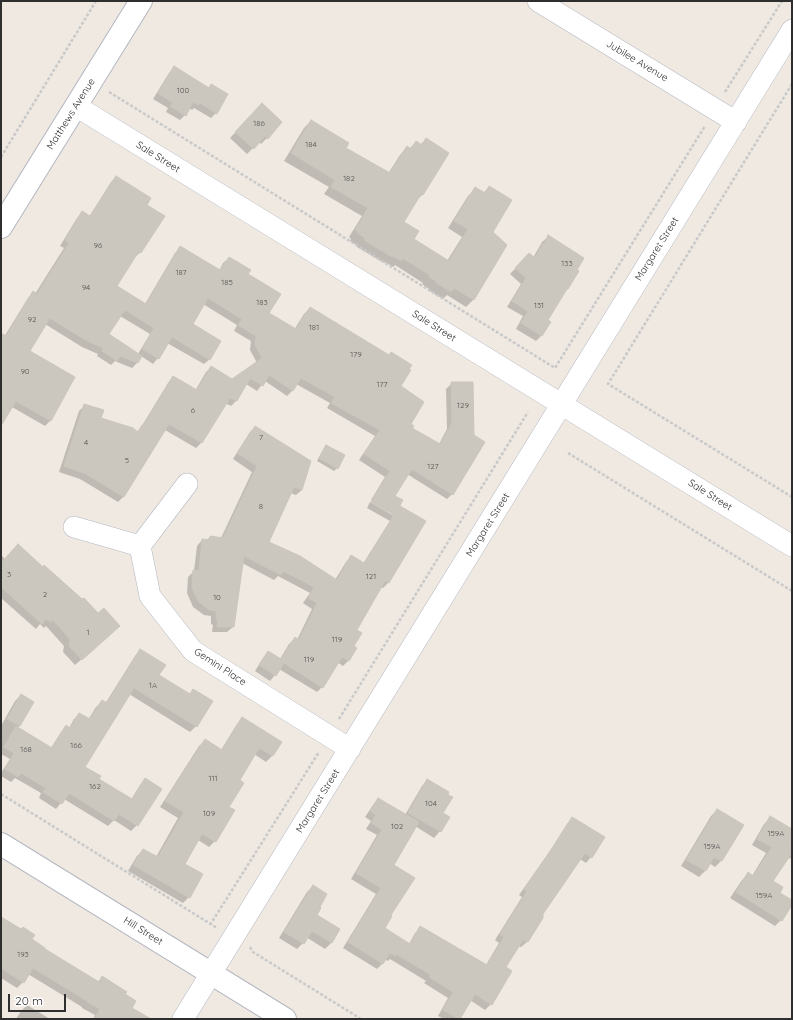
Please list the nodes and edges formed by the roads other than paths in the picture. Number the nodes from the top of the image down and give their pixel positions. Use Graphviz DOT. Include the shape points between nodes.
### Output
graph roads {
  1 [pos="141,1"];
  2 [pos="538,1"];
  3 [pos="792,30"];
  4 [pos="76,106"];
  5 [pos="736,122"];
  6 [pos="1,227"];
  7 [pos="562,404"];
  8 [pos="187,484"];
  9 [pos="74,527"];
  10 [pos="140,546"];
  11 [pos="792,546"];
  12 [pos="350,749"];
  13 [pos="1,844"];
  14 [pos="211,973"];
  15 [pos="183,1019"];
  16 [pos="286,1019"];
  1 -- 4 [label="main road, Matthews Avenue"];
  2 -- 5 [label="street, Jubilee Avenue"];
  3 -- 5 [label="street, Margaret Street"];
  4 -- 6 [label="main road, Matthews Avenue"];
  4 -- 7 [label="street, Sale Street"];
  5 -- 7 [label="street, Margaret Street"];
  7 -- 11 [label="street, Sale Street"];
  7 -- 12 [label="street, Margaret Street"];
  8 -- 10 [label="street"];
  9 -- 10 [label="street"];
  10 -- 12 [label="street, Gemini Place" via="150,596 193,651"];
  12 -- 14 [label="street, Margaret Street"];
  13 -- 14 [label="main road, Hill Street"];
  14 -- 15 [label="street, Margaret Street"];
  14 -- 16 [label="main road, Hill Street"];
}
